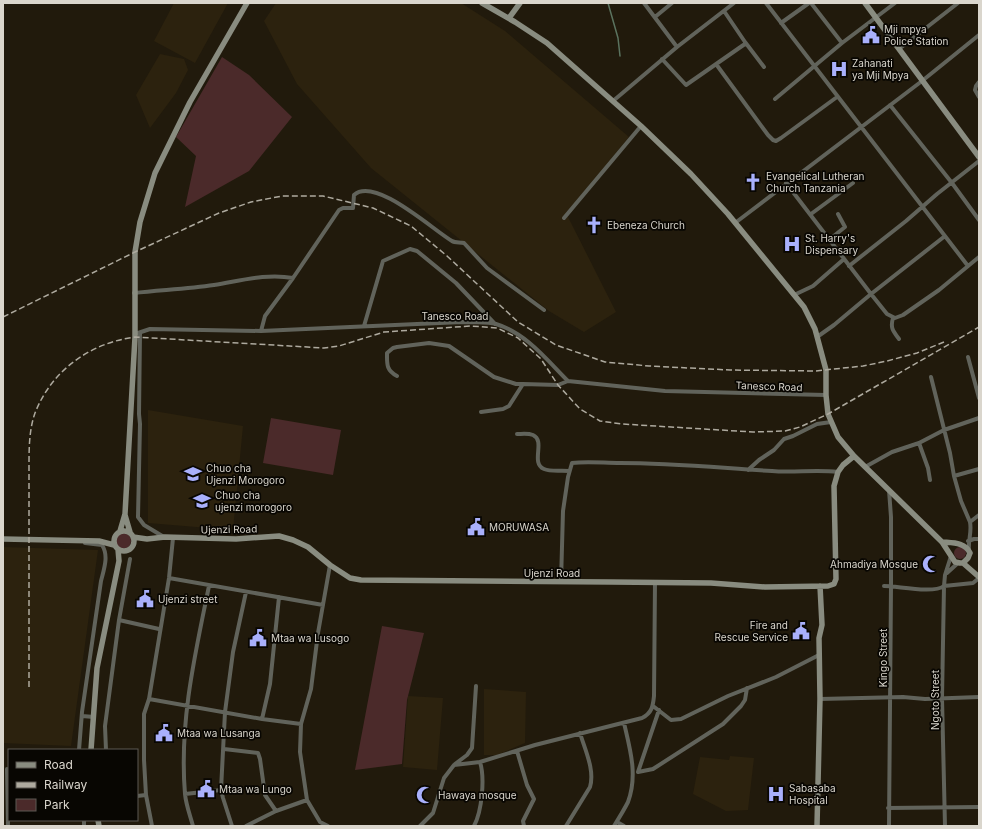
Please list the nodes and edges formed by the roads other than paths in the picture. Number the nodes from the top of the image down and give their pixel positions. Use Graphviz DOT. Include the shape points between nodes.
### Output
graph roads {
  1 [pos="247,3"];
  2 [pos="482,3"];
  3 [pos="520,3"];
  4 [pos="644,3"];
  5 [pos="672,3"];
  6 [pos="734,3"];
  7 [pos="766,3"];
  8 [pos="810,3"];
  9 [pos="865,3"];
  10 [pos="895,3"];
  11 [pos="958,3"];
  12 [pos="724,11"];
  13 [pos="655,17"];
  14 [pos="509,18"];
  15 [pos="875,18"];
  16 [pos="781,23"];
  17 [pos="979,36"];
  18 [pos="745,42"];
  19 [pos="842,43"];
  20 [pos="677,47"];
  21 [pos="899,49"];
  22 [pos="662,59"];
  23 [pos="716,64"];
  24 [pos="815,66"];
  25 [pos="764,67"];
  26 [pos="922,81"];
  27 [pos="979,82"];
  28 [pos="837,97"];
  29 [pos="979,97"];
  30 [pos="775,99"];
  31 [pos="613,102"];
  32 [pos="890,105"];
  33 [pos="641,126"];
  34 [pos="860,127"];
  35 [pos="979,156"];
  36 [pos="979,161"];
  37 [pos="786,183"];
  38 [pos="853,183"];
  39 [pos="952,183"];
  40 [pos="922,207"];
  41 [pos="811,214"];
  42 [pos="838,214"];
  43 [pos="564,218"];
  44 [pos="979,220"];
  45 [pos="735,223"];
  46 [pos="945,236"];
  47 [pos="830,239"];
  48 [pos="979,257"];
  49 [pos="844,259"];
  50 [pos="849,266"];
  51 [pos="968,266"];
  52 [pos="293,278"];
  53 [pos="134,292"];
  54 [pos="871,294"];
  55 [pos="794,295"];
  56 [pos="544,310"];
  57 [pos="893,318"];
  58 [pos="495,324"];
  59 [pos="364,326"];
  60 [pos="260,331"];
  61 [pos="138,333"];
  62 [pos="817,337"];
  63 [pos="899,339"];
  64 [pos="968,357"];
  65 [pos="397,376"];
  66 [pos="930,378"];
  67 [pos="568,382"];
  68 [pos="523,384"];
  69 [pos="826,395"];
  70 [pos="979,398"];
  71 [pos="481,412"];
  72 [pos="979,418"];
  73 [pos="831,422"];
  74 [pos="944,430"];
  75 [pos="517,434"];
  76 [pos="919,443"];
  77 [pos="854,456"];
  78 [pos="865,467"];
  79 [pos="979,469"];
  80 [pos="748,470"];
  81 [pos="569,471"];
  82 [pos="838,472"];
  83 [pos="954,476"];
  84 [pos="930,480"];
  85 [pos="889,489"];
  86 [pos="125,514"];
  87 [pos="979,515"];
  88 [pos="970,522"];
  89 [pos="120,532"];
  90 [pos="131,534"];
  91 [pos="114,537"];
  92 [pos="165,538"];
  93 [pos="173,538"];
  94 [pos="3,539"];
  95 [pos="147,539"];
  96 [pos="979,539"];
  97 [pos="53,540"];
  98 [pos="99,541"];
  99 [pos="968,541"];
  100 [pos="942,542"];
  101 [pos="961,544"];
  102 [pos="116,547"];
  103 [pos="132,547"];
  104 [pos="126,550"];
  105 [pos="969,552"];
  106 [pos="951,555"];
  107 [pos="130,559"];
  108 [pos="119,561"];
  109 [pos="960,563"];
  110 [pos="330,565"];
  111 [pos="973,572"];
  112 [pos="945,575"];
  113 [pos="169,578"];
  114 [pos="979,578"];
  115 [pos="561,582"];
  116 [pos="656,582"];
  117 [pos="209,586"];
  118 [pos="820,586"];
  119 [pos="884,586"];
  120 [pos="891,586"];
  121 [pos="944,586"];
  122 [pos="246,592"];
  123 [pos="279,597"];
  124 [pos="323,605"];
  125 [pos="119,620"];
  126 [pos="159,629"];
  127 [pos="819,654"];
  128 [pos="476,686"];
  129 [pos="747,688"];
  130 [pos="890,697"];
  131 [pos="979,697"];
  132 [pos="942,698"];
  133 [pos="149,699"];
  134 [pos="820,699"];
  135 [pos="187,706"];
  136 [pos="653,706"];
  137 [pos="659,710"];
  138 [pos="225,712"];
  139 [pos="82,716"];
  140 [pos="94,717"];
  141 [pos="262,719"];
  142 [pos="624,723"];
  143 [pos="301,724"];
  144 [pos="580,733"];
  145 [pos="79,749"];
  146 [pos="91,749"];
  147 [pos="106,749"];
  148 [pos="224,749"];
  149 [pos="517,751"];
  150 [pos="480,762"];
  151 [pos="454,765"];
  152 [pos="6,769"];
  153 [pos="638,772"];
  154 [pos="634,779"];
  155 [pos="221,790"];
  156 [pos="185,794"];
  157 [pos="146,795"];
  158 [pos="138,796"];
  159 [pos="307,800"];
  160 [pos="979,807"];
  161 [pos="888,808"];
  162 [pos="945,808"];
  163 [pos="276,811"];
  164 [pos="6,814"];
  165 [pos="616,824"];
  166 [pos="8,826"];
  167 [pos="152,826"];
  168 [pos="193,826"];
  169 [pos="232,826"];
  170 [pos="246,826"];
  171 [pos="328,826"];
  172 [pos="420,826"];
  173 [pos="474,826"];
  174 [pos="524,826"];
  175 [pos="566,826"];
  176 [pos="624,826"];
  177 [pos="817,826"];
  178 [pos="889,826"];
  179 [pos="944,826"];
  1 -- 53 [label="street" via="190,102 155,173 140,222 135,252"];
  2 -- 14 [label="street"];
  3 -- 14 [label="street"];
  4 -- 13 [label="street"];
  5 -- 13 [label="street"];
  6 -- 12 [label="street"];
  7 -- 16 [label="street"];
  8 -- 16 [label="street"];
  8 -- 19 [label="street"];
  9 -- 15 [label="street"];
  10 -- 15 [label="street"];
  11 -- 21 [label="street"];
  12 -- 18 [label="street"];
  12 -- 20 [label="street"];
  13 -- 20 [label="street"];
  14 -- 31 [label="street" via="547,43"];
  15 -- 19 [label="street"];
  15 -- 21 [label="street"];
  16 -- 24 [label="street"];
  17 -- 26 [label="street"];
  18 -- 23 [label="street"];
  18 -- 25 [label="street"];
  19 -- 24 [label="street"];
  20 -- 22 [label="street"];
  21 -- 26 [label="street"];
  22 -- 23 [label="street" via="685,86"];
  22 -- 31 [label="street"];
  23 -- 28 [label="street" via="772,140 781,138"];
  24 -- 28 [label="street"];
  24 -- 30 [label="street"];
  26 -- 32 [label="street"];
  26 -- 35 [label="street"];
  27 -- 29 [label="street" via="975,90"];
  28 -- 34 [label="street"];
  31 -- 33 [label="street"];
  32 -- 34 [label="street"];
  32 -- 39 [label="street"];
  33 -- 43 [label="street"];
  33 -- 45 [label="street"];
  34 -- 37 [label="street"];
  34 -- 40 [label="street"];
  36 -- 39 [label="street"];
  37 -- 41 [label="street"];
  37 -- 45 [label="street"];
  38 -- 41 [label="street"];
  39 -- 40 [label="street"];
  39 -- 44 [label="street"];
  40 -- 46 [label="street"];
  40 -- 50 [label="street"];
  41 -- 47 [label="street"];
  42 -- 47 [label="street" via="845,227"];
  45 -- 55 [label="street"];
  46 -- 51 [label="street"];
  46 -- 54 [label="street"];
  47 -- 49 [label="street"];
  48 -- 51 [label="street"];
  49 -- 50 [label="street"];
  49 -- 55 [label="street" via="813,286"];
  50 -- 54 [label="street"];
  51 -- 57 [label="street" via="899,318"];
  52 -- 53 [label="street" via="266,276 214,285"];
  52 -- 56 [label="street" via="339,210 352,208 354,196 359,192 370,191 384,195 408,209 453,242 464,243 487,268"];
  52 -- 60 [label="street" via="264,316"];
  53 -- 61 [label="street"];
  54 -- 57 [label="street"];
  54 -- 62 [label="street"];
  55 -- 62 [label="street" via="806,312"];
  57 -- 63 [label="street" via="891,325"];
  58 -- 59 [label="street, Tanesco Road" via="462,322"];
  58 -- 59 [label="street" via="456,283 414,249 405,250 383,261"];
  58 -- 67 [label="street, Tanesco Road" via="516,334 534,347"];
  59 -- 60 [label="street, Tanesco Road"];
  60 -- 61 [label="street, Tanesco Road" via="150,329"];
  61 -- 86 [label="street"];
  61 -- 92 [label="street" via="138,517 144,525"];
  62 -- 69 [label="street" via="826,370"];
  64 -- 70 [label="street"];
  65 -- 68 [label="street" via="390,372 388,367 388,352 397,346 429,343 449,346 494,376"];
  66 -- 74 [label="street"];
  67 -- 68 [label="street" via="558,385"];
  67 -- 69 [label="street, Tanesco Road" via="665,392"];
  68 -- 71 [label="street" via="509,406"];
  69 -- 73 [label="street"];
  72 -- 74 [label="street"];
  73 -- 77 [label="street" via="838,437"];
  73 -- 80 [label="street" via="806,428 784,439"];
  74 -- 76 [label="street"];
  74 -- 83 [label="street"];
  75 -- 81 [label="street" via="530,434 536,438 539,465 543,468"];
  76 -- 78 [label="street" via="892,452"];
  76 -- 84 [label="street"];
  77 -- 78 [label="street"];
  77 -- 82 [label="street"];
  78 -- 85 [label="street"];
  79 -- 83 [label="street"];
  80 -- 81 [label="street" via="686,465 572,463"];
  80 -- 82 [label="street"];
  81 -- 115 [label="street" via="563,511"];
  82 -- 118 [label="street, Ujenzi Road" via="834,486 836,579 834,584"];
  83 -- 88 [label="street"];
  85 -- 100 [label="street"];
  85 -- 120 [label="street, Kingo Street"];
  86 -- 89 [label="street"];
  86 -- 90 [label="street"];
  87 -- 88 [label="street"];
  88 -- 99 [label="street"];
  89 -- 90 [label="street" via="125,530"];
  89 -- 91 [label="street"];
  90 -- 95 [label="street"];
  90 -- 103 [label="street" via="134,542"];
  91 -- 98 [label="street"];
  91 -- 102 [label="street"];
  92 -- 93 [label="street, Ujenzi Road"];
  92 -- 95 [label="street, Ujenzi Road"];
  93 -- 110 [label="street, Ujenzi Road" via="236,539 279,536 308,547"];
  93 -- 113 [label="street"];
  94 -- 97 [label="street"];
  95 -- 103 [label="street"];
  96 -- 99 [label="street"];
  97 -- 98 [label="street"];
  97 -- 139 [label="street" via="102,545 106,551"];
  98 -- 102 [label="street"];
  99 -- 101 [label="street"];
  99 -- 105 [label="street"];
  100 -- 101 [label="street"];
  100 -- 106 [label="street"];
  101 -- 105 [label="street"];
  101 -- 106 [label="street" via="954,547"];
  102 -- 104 [label="street"];
  102 -- 108 [label="street"];
  103 -- 104 [label="street"];
  104 -- 108 [label="street"];
  105 -- 109 [label="street" via="968,558"];
  105 -- 111 [label="street"];
  106 -- 109 [label="street"];
  106 -- 112 [label="street, Ngoto Street"];
  107 -- 125 [label="street"];
  108 -- 140 [label="street" via="97,668"];
  109 -- 111 [label="street"];
  109 -- 112 [label="street"];
  110 -- 115 [label="street, Ujenzi Road" via="350,578 361,580"];
  110 -- 124 [label="street"];
  111 -- 114 [label="street"];
  112 -- 121 [label="street, Ngoto Street"];
  113 -- 117 [label="street"];
  113 -- 126 [label="street"];
  114 -- 121 [label="street" via="973,582"];
  115 -- 116 [label="street, Ujenzi Road"];
  116 -- 118 [label="street, Ujenzi Road"];
  116 -- 136 [label="street"];
  117 -- 122 [label="street"];
  117 -- 135 [label="street"];
  118 -- 127 [label="street" via="822,625"];
  119 -- 120 [label="street"];
  120 -- 121 [label="street" via="930,589"];
  120 -- 130 [label="street, Kingo Street"];
  121 -- 132 [label="street, Ngoto Street"];
  122 -- 123 [label="street"];
  122 -- 138 [label="street" via="233,652"];
  123 -- 124 [label="street"];
  123 -- 141 [label="street" via="270,684"];
  124 -- 143 [label="street" via="311,689"];
  125 -- 126 [label="street"];
  125 -- 147 [label="street" via="105,726"];
  126 -- 133 [label="street"];
  127 -- 129 [label="street" via="776,677"];
  127 -- 134 [label="street"];
  128 -- 151 [label="street" via="472,748"];
  129 -- 137 [label="street" via="681,719 671,720"];
  129 -- 153 [label="street" via="741,706 723,724 653,769"];
  130 -- 132 [label="street"];
  130 -- 134 [label="street"];
  130 -- 161 [label="street, Kingo Street"];
  131 -- 132 [label="street"];
  132 -- 162 [label="street, Ngoto Street"];
  133 -- 135 [label="street"];
  133 -- 157 [label="street" via="144,714"];
  134 -- 177 [label="street"];
  135 -- 138 [label="street"];
  135 -- 156 [label="street"];
  136 -- 137 [label="street"];
  136 -- 142 [label="street" via="646,716"];
  137 -- 153 [label="street"];
  138 -- 141 [label="street"];
  138 -- 148 [label="street"];
  139 -- 140 [label="street"];
  139 -- 145 [label="street"];
  140 -- 146 [label="street"];
  141 -- 143 [label="street"];
  142 -- 144 [label="street"];
  142 -- 154 [label="street"];
  143 -- 159 [label="street" via="301,766"];
  144 -- 149 [label="street"];
  144 -- 175 [label="street" via="592,781"];
  148 -- 155 [label="street"];
  148 -- 163 [label="street" via="258,753 265,795"];
  149 -- 150 [label="street"];
  149 -- 174 [label="street" via="534,799 523,821"];
  150 -- 151 [label="street"];
  150 -- 173 [label="street" via="481,793"];
  151 -- 172 [label="street" via="444,778 433,813"];
  152 -- 164 [label="street"];
  153 -- 154 [label="street"];
  154 -- 165 [label="street" via="627,804"];
  155 -- 156 [label="street"];
  155 -- 169 [label="street"];
  156 -- 168 [label="street"];
  157 -- 158 [label="street"];
  157 -- 167 [label="street"];
  159 -- 163 [label="street"];
  159 -- 171 [label="street" via="320,822"];
  160 -- 162 [label="street"];
  161 -- 162 [label="street"];
  161 -- 178 [label="street, Kingo Street"];
  162 -- 179 [label="street, Ngoto Street"];
  163 -- 170 [label="street"];
  164 -- 166 [label="street"];
  165 -- 176 [label="street"];
}
